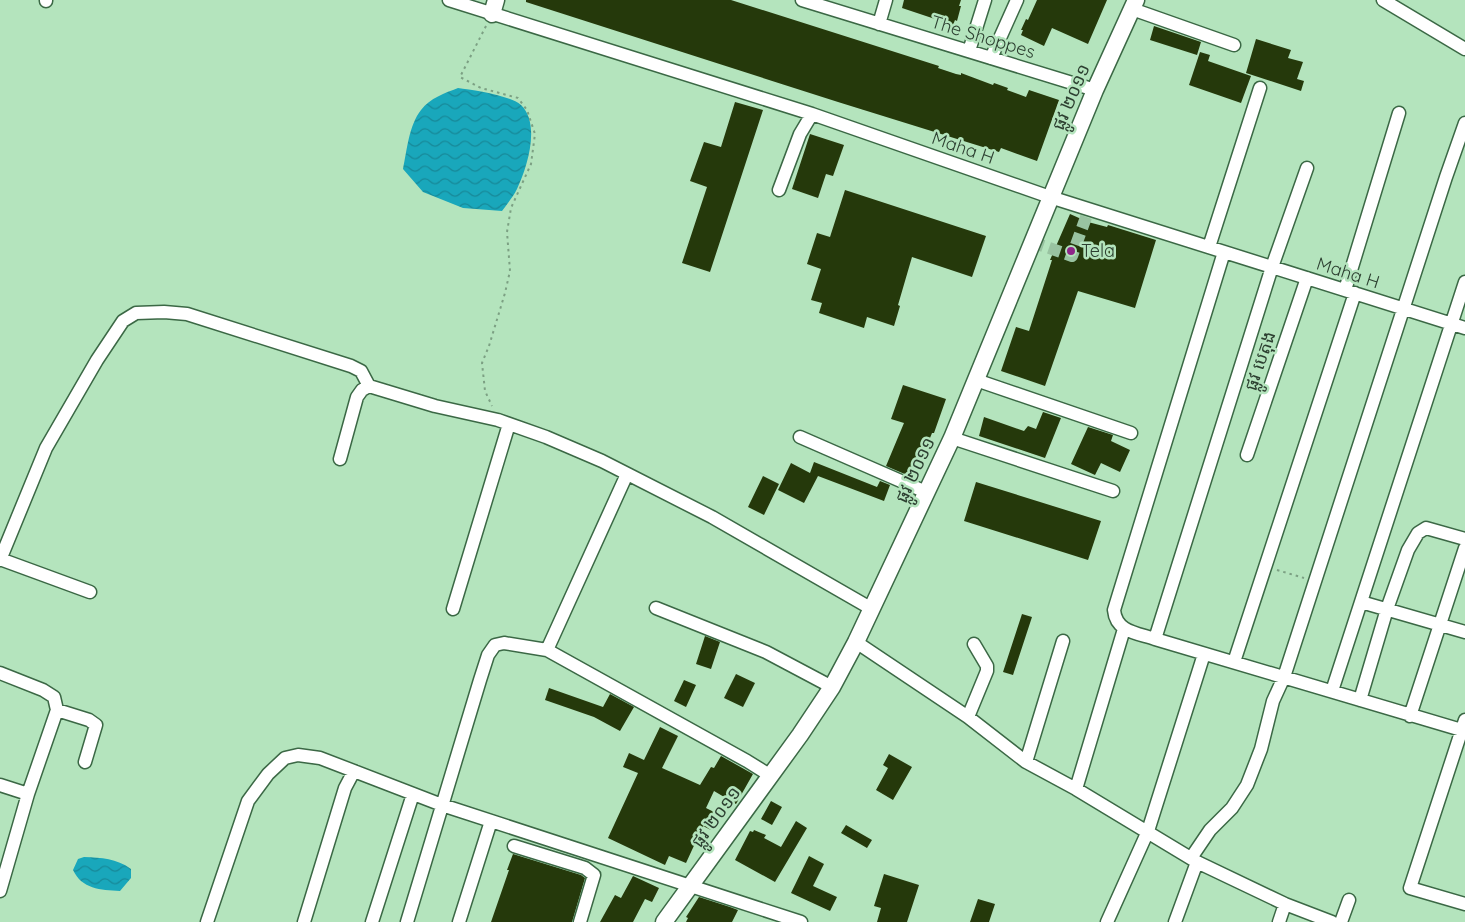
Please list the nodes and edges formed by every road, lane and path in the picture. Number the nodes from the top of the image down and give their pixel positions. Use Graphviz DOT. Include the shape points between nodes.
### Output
graph roads {
  1 [pos="449,0"];
  2 [pos="802,0"];
  3 [pos="886,0"];
  4 [pos="985,0"];
  5 [pos="1018,0"];
  6 [pos="1383,0"];
  7 [pos="1134,5"];
  8 [pos="494,7"];
  9 [pos="879,24"];
  10 [pos="1234,45"];
  11 [pos="1465,49"];
  12 [pos="968,51"];
  13 [pos="991,58"];
  14 [pos="1260,88"];
  15 [pos="1095,90"];
  16 [pos="1399,113"];
  17 [pos="812,114"];
  18 [pos="1465,123"];
  19 [pos="1307,168"];
  20 [pos="779,190"];
  21 [pos="1050,197"];
  22 [pos="1209,247"];
  23 [pos="1224,252"];
  24 [pos="1272,267"];
  25 [pos="1307,278"];
  26 [pos="1465,282"];
  27 [pos="1350,292"];
  28 [pos="1404,309"];
  29 [pos="1451,324"];
  30 [pos="1465,328"];
  31 [pos="976,380"];
  32 [pos="369,386"];
  33 [pos="504,422"];
  34 [pos="1131,433"];
  35 [pos="800,437"];
  36 [pos="952,438"];
  37 [pos="1247,455"];
  38 [pos="340,459"];
  39 [pos="627,474"];
  40 [pos="1113,491"];
  41 [pos="926,492"];
  42 [pos="1465,539"];
  43 [pos="1465,548"];
  44 [pos="0,559"];
  45 [pos="1265,567"];
  46 [pos="1314,581"];
  47 [pos="90,592"];
  48 [pos="1361,602"];
  49 [pos="656,608"];
  50 [pos="453,609"];
  51 [pos="872,609"];
  52 [pos="1387,610"];
  53 [pos="1440,625"];
  54 [pos="1124,629"];
  55 [pos="1465,632"];
  56 [pos="1155,639"];
  57 [pos="1063,641"];
  58 [pos="856,642"];
  59 [pos="974,644"];
  60 [pos="547,650"];
  61 [pos="1204,654"];
  62 [pos="1234,662"];
  63 [pos="0,673"];
  64 [pos="1284,677"];
  65 [pos="832,687"];
  66 [pos="1332,691"];
  67 [pos="1360,700"];
  68 [pos="57,710"];
  69 [pos="968,716"];
  70 [pos="1410,716"];
  71 [pos="1464,727"];
  72 [pos="85,762"];
  73 [pos="1026,762"];
  74 [pos="354,771"];
  75 [pos="771,776"];
  76 [pos="0,784"];
  77 [pos="1076,788"];
  78 [pos="28,794"];
  79 [pos="413,794"];
  80 [pos="442,805"];
  81 [pos="491,821"];
  82 [pos="1148,831"];
  83 [pos="514,846"];
  84 [pos="1194,860"];
  85 [pos="1,886"];
  86 [pos="690,887"];
  87 [pos="1349,900"];
  88 [pos="1464,900"];
  89 [pos="1285,904"];
  90 [pos="207,922"];
  91 [pos="304,922"];
  92 [pos="372,922"];
  93 [pos="407,922"];
  94 [pos="459,922"];
  95 [pos="580,922"];
  96 [pos="664,922"];
  97 [pos="801,922"];
  98 [pos="1107,922"];
  99 [pos="1175,922"];
  100 [pos="1279,922"];
  101 [pos="1332,922"];
  102 [pos="1341,922"];
  1 -- 8 [label="street, Maha H"];
  2 -- 9 [label="street, The Shoppes"];
  3 -- 9 [label="street"];
  4 -- 12 [label="street"];
  5 -- 13 [label="street"];
  6 -- 11 [label="street"];
  7 -- 10 [label="street"];
  7 -- 15 [label="main road, ផ្លូវ ២០១១"];
  8 -- 17 [label="street, Maha H"];
  8 -- 33 [label="path" via="460,77 481,88 518,98 527,110 535,134 531,164 511,208 507,232 510,272 506,294 482,363 485,391"];
  9 -- 12 [label="street, The Shoppes"];
  12 -- 13 [label="street, The Shoppes"];
  13 -- 15 [label="street, The Shoppes"];
  14 -- 22 [label="street"];
  15 -- 21 [label="main road, ផ្លូវ ២០១១"];
  16 -- 27 [label="street"];
  17 -- 20 [label="street" via="800,134"];
  17 -- 21 [label="street, Maha H"];
  18 -- 28 [label="street"];
  19 -- 24 [label="street"];
  21 -- 22 [label="street, Maha H"];
  21 -- 31 [label="main road, ផ្លូវ ២០១១"];
  22 -- 23 [label="street, Maha H"];
  23 -- 24 [label="street, Maha H"];
  23 -- 54 [label="street" via="1114,610 1115,620"];
  24 -- 25 [label="street, Maha H"];
  24 -- 56 [label="street"];
  25 -- 27 [label="street, Maha H"];
  25 -- 37 [label="street, ផ្លូវ បេតុង"];
  26 -- 29 [label="street"];
  27 -- 28 [label="street, Maha H"];
  27 -- 45 [label="street"];
  28 -- 29 [label="street, Maha H"];
  28 -- 46 [label="street"];
  29 -- 30 [label="street, Maha H"];
  29 -- 48 [label="street"];
  31 -- 34 [label="street"];
  31 -- 36 [label="main road, ផ្លូវ ២០១១"];
  32 -- 33 [label="street"];
  32 -- 38 [label="street" via="357,397"];
  32 -- 44 [label="street" via="361,371 351,366 187,314 136,313 124,321 102,352 58,425"];
  33 -- 39 [label="street"];
  33 -- 50 [label="street"];
  35 -- 41 [label="street"];
  36 -- 40 [label="street"];
  36 -- 41 [label="main road, ផ្លូវ ២០១១"];
  39 -- 51 [label="street" via="712,517"];
  39 -- 60 [label="street"];
  41 -- 51 [label="main road, ផ្លូវ ២០១១"];
  42 -- 52 [label="street" via="1426,528 1418,533 1408,550"];
  43 -- 53 [label="street"];
  44 -- 47 [label="street"];
  45 -- 46 [label="path"];
  45 -- 62 [label="street"];
  46 -- 64 [label="street"];
  48 -- 52 [label="street"];
  48 -- 66 [label="street"];
  49 -- 65 [label="street" via="766,652"];
  51 -- 58 [label="main road, ផ្លូវ ២០១១"];
  52 -- 53 [label="street"];
  52 -- 67 [label="street"];
  53 -- 55 [label="street"];
  53 -- 70 [label="street"];
  54 -- 56 [label="street"];
  54 -- 77 [label="street"];
  56 -- 61 [label="street"];
  57 -- 73 [label="street"];
  58 -- 65 [label="main road, ផ្លូវ ២០១១"];
  58 -- 69 [label="street"];
  59 -- 69 [label="street" via="987,671"];
  60 -- 75 [label="street"];
  60 -- 80 [label="street" via="504,643 495,645 488,655"];
  61 -- 62 [label="street"];
  61 -- 82 [label="street"];
  62 -- 64 [label="street"];
  63 -- 68 [label="street" via="54,697"];
  64 -- 66 [label="street"];
  64 -- 84 [label="street" via="1247,785 1232,808 1210,830"];
  65 -- 75 [label="main road, ផ្លូវ ២០១១"];
  66 -- 67 [label="street"];
  67 -- 70 [label="street"];
  68 -- 72 [label="street" via="96,725"];
  68 -- 78 [label="street"];
  69 -- 73 [label="street"];
  70 -- 71 [label="street"];
  71 -- 88 [label="street" via="1410,888"];
  73 -- 77 [label="street"];
  74 -- 79 [label="street"];
  74 -- 90 [label="street" via="320,758 298,755 284,758 268,774 248,801"];
  74 -- 91 [label="street" via="345,788"];
  75 -- 86 [label="main road, ផ្លូវ ២០១១"];
  76 -- 78 [label="street"];
  77 -- 82 [label="street"];
  78 -- 85 [label="street"];
  79 -- 80 [label="street"];
  79 -- 92 [label="street"];
  80 -- 81 [label="street"];
  80 -- 93 [label="street"];
  81 -- 86 [label="street"];
  81 -- 94 [label="street"];
  82 -- 84 [label="street"];
  82 -- 98 [label="street"];
  83 -- 95 [label="street" via="585,868 594,875"];
  84 -- 89 [label="street"];
  84 -- 99 [label="street"];
  86 -- 96 [label="main road, ផ្លូវ ២០១១"];
  86 -- 97 [label="street"];
  87 -- 102 [label="street"];
  89 -- 100 [label="street"];
  89 -- 101 [label="street"];
}
